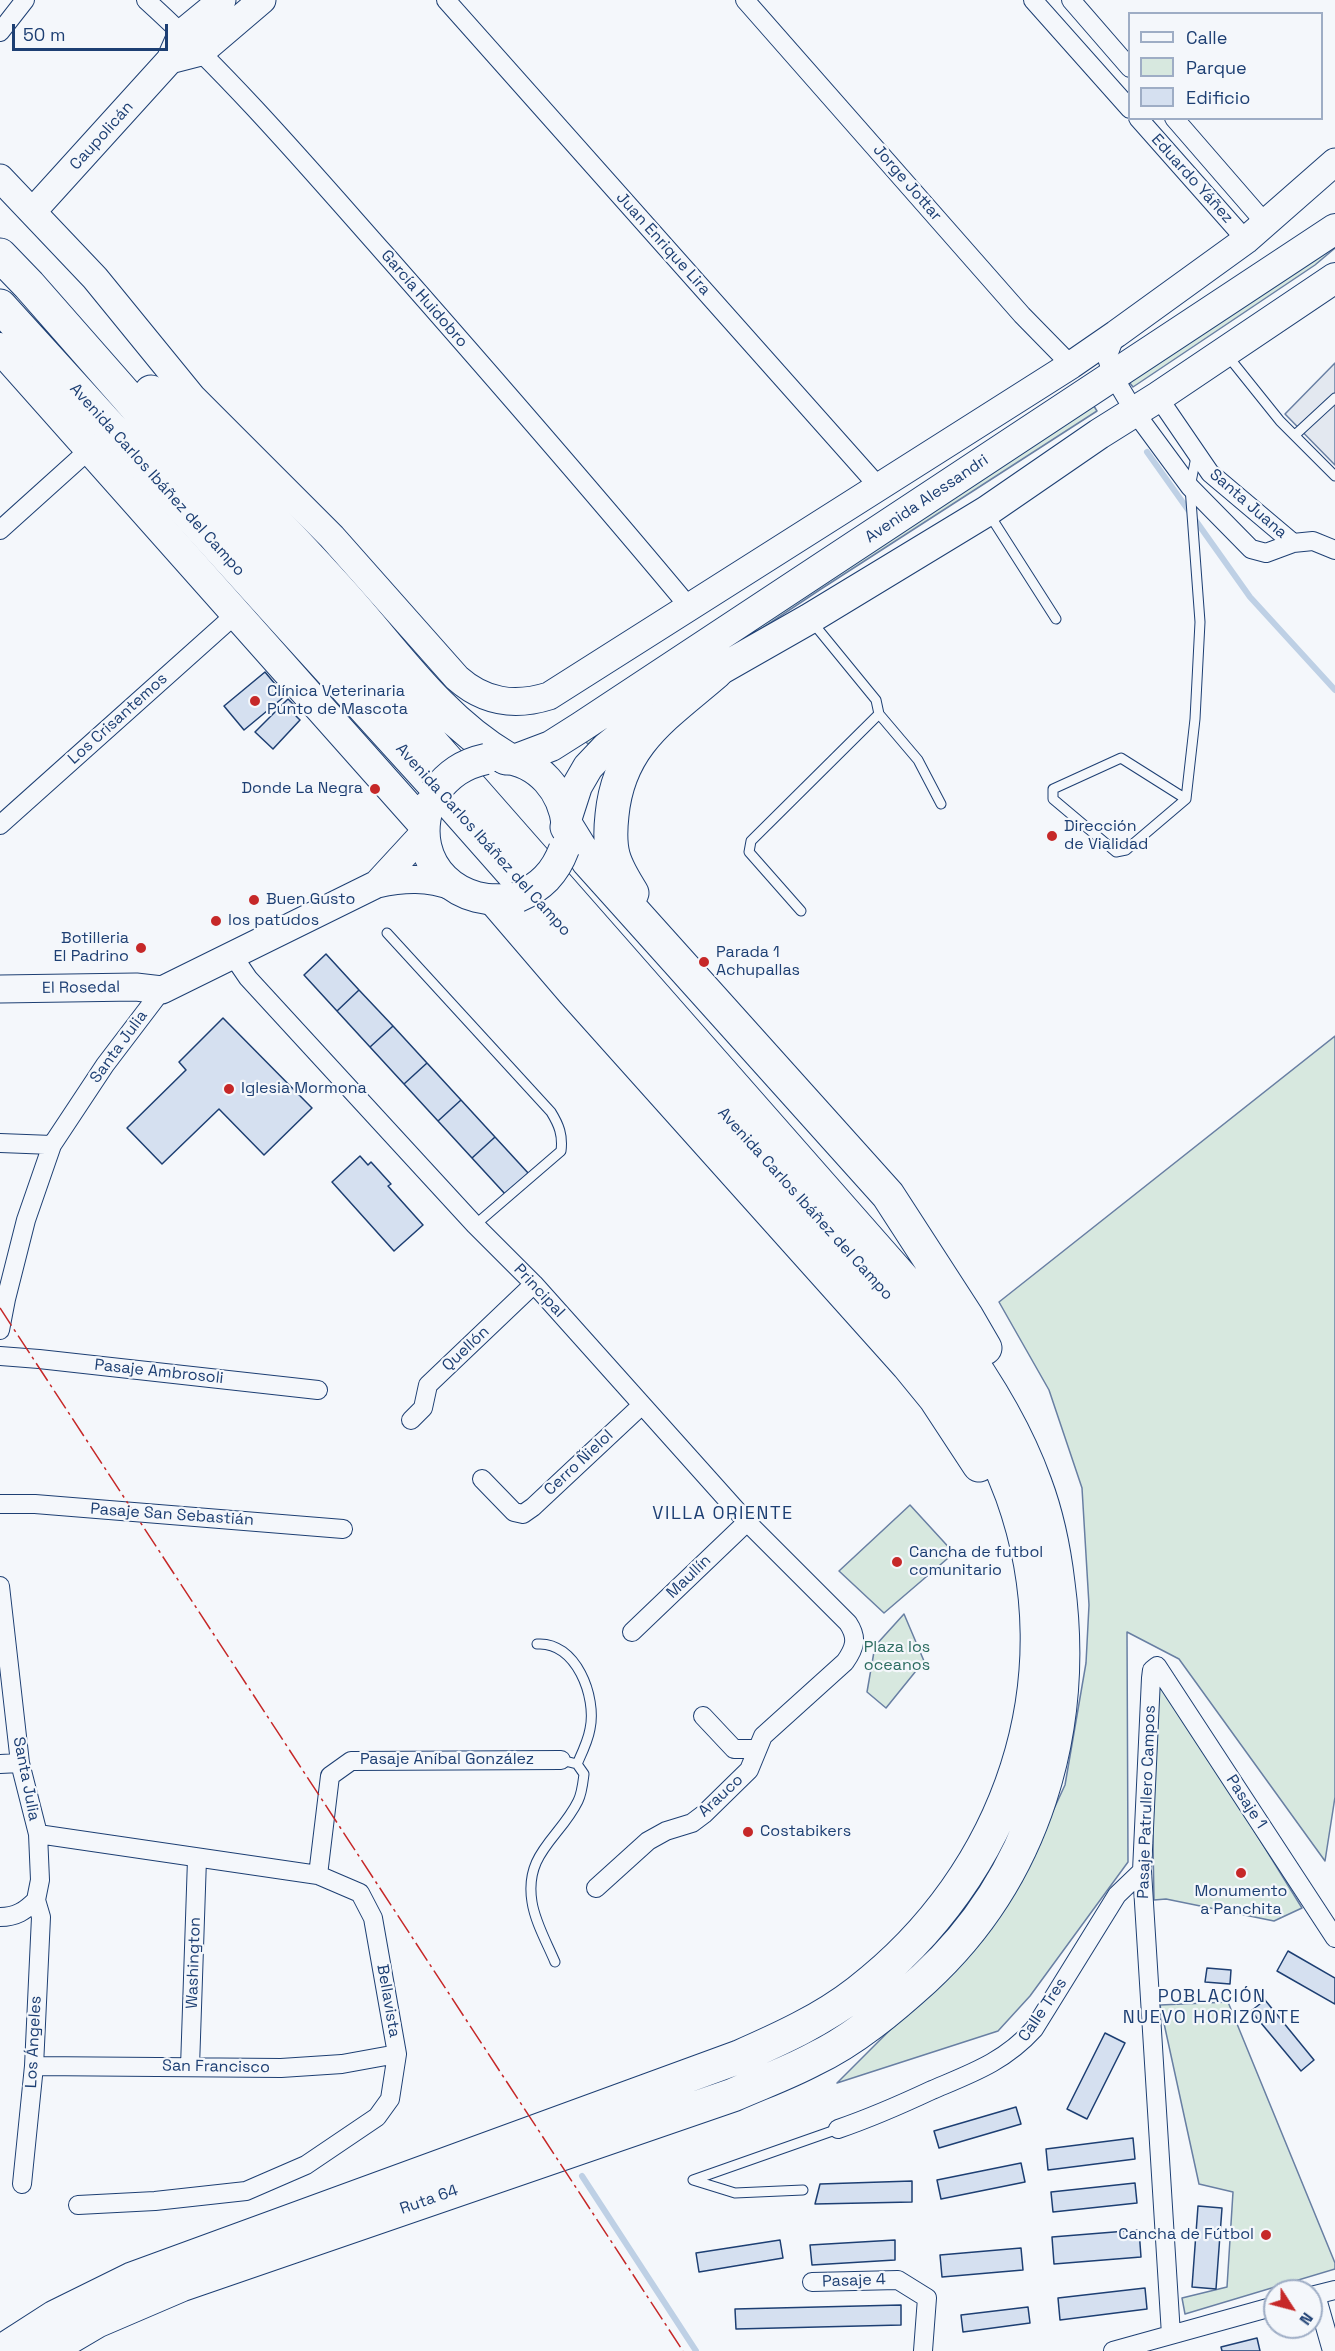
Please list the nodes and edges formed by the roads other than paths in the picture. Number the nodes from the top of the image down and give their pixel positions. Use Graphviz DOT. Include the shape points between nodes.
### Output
graph roads {
  1 [pos="25,0"];
  2 [pos="146,0"];
  3 [pos="222,0"];
  4 [pos="262,0"];
  5 [pos="446,0"];
  6 [pos="744,0"];
  7 [pos="1033,0"];
  8 [pos="1071,0"];
  9 [pos="0,32"];
  10 [pos="182,33"];
  11 [pos="201,52"];
  12 [pos="170,60"];
  13 [pos="1128,66"];
  14 [pos="1128,107"];
  15 [pos="1140,120"];
  16 [pos="1175,120"];
  17 [pos="1335,162"];
  18 [pos="0,178"];
  19 [pos="33,211"];
  20 [pos="1335,229"];
  21 [pos="1256,232"];
  22 [pos="0,255"];
  23 [pos="1335,278"];
  24 [pos="29,285"];
  25 [pos="0,306"];
  26 [pos="1116,334"];
  27 [pos="0,348"];
  28 [pos="1225,352"];
  29 [pos="1071,365"];
  30 [pos="1112,374"];
  31 [pos="1335,398"];
  32 [pos="1146,404"];
  33 [pos="1295,435"];
  34 [pos="90,449"];
  35 [pos="1197,455"];
  36 [pos="1335,476"];
  37 [pos="1190,487"];
  38 [pos="879,488"];
  39 [pos="987,512"];
  40 [pos="0,530"];
  41 [pos="1293,543"];
  42 [pos="1335,550"];
  43 [pos="690,608"];
  44 [pos="237,613"];
  45 [pos="809,619"];
  46 [pos="1056,619"];
  47 [pos="716,672"];
  48 [pos="879,714"];
  49 [pos="502,759"];
  50 [pos="1186,799"];
  51 [pos="941,804"];
  52 [pos="0,825"];
  53 [pos="424,829"];
  54 [pos="566,832"];
  55 [pos="377,884"];
  56 [pos="454,887"];
  57 [pos="507,899"];
  58 [pos="801,911"];
  59 [pos="387,933"];
  60 [pos="666,947"];
  61 [pos="233,956"];
  62 [pos="0,989"];
  63 [pos="162,990"];
  64 [pos="0,1143"];
  65 [pos="52,1145"];
  66 [pos="475,1225"];
  67 [pos="534,1284"];
  68 [pos="3,1299"];
  69 [pos="0,1330"];
  70 [pos="0,1356"];
  71 [pos="318,1390"];
  72 [pos="642,1405"];
  73 [pos="411,1420"];
  74 [pos="1022,1451"];
  75 [pos="482,1479"];
  76 [pos="0,1504"];
  77 [pos="747,1522"];
  78 [pos="344,1528"];
  79 [pos="1030,1566"];
  80 [pos="0,1586"];
  81 [pos="1,1610"];
  82 [pos="848,1623"];
  83 [pos="632,1632"];
  84 [pos="537,1644"];
  85 [pos="1157,1666"];
  86 [pos="703,1716"];
  87 [pos="757,1749"];
  88 [pos="569,1762"];
  89 [pos="20,1763"];
  90 [pos="0,1764"];
  91 [pos="38,1834"];
  92 [pos="197,1859"];
  93 [pos="1142,1871"];
  94 [pos="318,1875"];
  95 [pos="596,1888"];
  96 [pos="36,1900"];
  97 [pos="0,1917"];
  98 [pos="1335,1938"];
  99 [pos="555,1962"];
  100 [pos="397,2054"];
  101 [pos="816,2059"];
  102 [pos="34,2066"];
  103 [pos="190,2067"];
  104 [pos="594,2110"];
  105 [pos="837,2129"];
  106 [pos="22,2184"];
  107 [pos="803,2190"];
  108 [pos="78,2205"];
  109 [pos="812,2282"];
  110 [pos="1263,2309"];
  111 [pos="1323,2323"];
  112 [pos="1171,2335"];
  113 [pos="2,2351"];
  114 [pos="46,2351"];
  115 [pos="923,2351"];
  116 [pos="1113,2351"];
  117 [pos="1332,2351"];
  1 -- 9 [label="street"];
  2 -- 10 [label="street, García Huidobro"];
  3 -- 10 [label="main road, Caupolicán"];
  4 -- 11 [label="main road"];
  5 -- 38 [label="street, Juan Enrique Lira"];
  6 -- 29 [label="street, Jorge Jottar" via="1022,315"];
  7 -- 14 [label="street"];
  8 -- 13 [label="street"];
  10 -- 11 [label="street, García Huidobro"];
  10 -- 12 [label="main road, Caupolicán"];
  11 -- 12 [label="main road"];
  11 -- 43 [label="street, García Huidobro" via="567,461"];
  12 -- 19 [label="main road, Caupolicán"];
  15 -- 21 [label="street, Eduardo Yáñez"];
  16 -- 21 [label="street, Eduardo Yáñez"];
  17 -- 21 [label="main road, Avenida Alessandri"];
  18 -- 19 [label="main road"];
  19 -- 43 [label="main road" via="115,300 192,397 332,537 448,669 482,696 510,703 549,696"];
  20 -- 30 [label="main road, Avenida Alessandri"];
  21 -- 26 [label="main road, Avenida Alessandri"];
  22 -- 24 [label="highway, Avenida Carlos Ibáñez del Campo"];
  23 -- 28 [label="main road"];
  24 -- 49 [label="highway" via="114,354 291,538 444,709"];
  24 -- 74 [label="highway, Avenida Carlos Ibáñez del Campo" via="932,1310 973,1363"];
  25 -- 79 [label="highway, Avenida Carlos Ibáñez del Campo" via="449,801 906,1318 952,1378 980,1423 1012,1495"];
  26 -- 29 [label="main road, Avenida Alessandri"];
  26 -- 30 [label="street" via="1107,358"];
  27 -- 34 [label="main road, Avenida Carlos Ibáñez del Campo"];
  28 -- 32 [label="main road"];
  28 -- 33 [label="lane"];
  29 -- 38 [label="main road, Avenida Alessandri"];
  30 -- 32 [label="street"];
  30 -- 49 [label="main road, Avenida Alessandri" via="581,728 551,746"];
  31 -- 33 [label="lane"];
  32 -- 35 [label="street, Santa Juana"];
  32 -- 37 [label="street, Santa Juana"];
  32 -- 39 [label="main road"];
  33 -- 36 [label="lane"];
  34 -- 40 [label="street"];
  34 -- 44 [label="main road, Avenida Carlos Ibáñez del Campo"];
  35 -- 37 [label="lane"];
  35 -- 41 [label="street, Santa Juana" via="1210,473"];
  37 -- 41 [label="street, Santa Juana" via="1251,549 1266,553"];
  37 -- 50 [label="lane" via="1200,621"];
  38 -- 43 [label="main road, Avenida Alessandri"];
  39 -- 45 [label="main road"];
  39 -- 46 [label="lane"];
  41 -- 42 [label="street" via="1313,541"];
  44 -- 52 [label="street, Los Crisantemos"];
  44 -- 53 [label="main road, Avenida Carlos Ibáñez del Campo"];
  45 -- 47 [label="main road"];
  45 -- 48 [label="lane" via="876,700"];
  47 -- 54 [label="main road" via="636,724 588,766 577,786"];
  47 -- 60 [label="highway" via="644,735 625,764 613,804 610,832 616,868"];
  48 -- 51 [label="lane" via="918,760"];
  48 -- 58 [label="lane" via="751,841 749,852"];
  49 -- 53 [label="main road, bridge" via="471,762 444,780 428,808"];
  49 -- 54 [label="main road" via="533,768 549,782 561,800"];
  50 -- 50 [label="lane" via="1121,758 1053,789 1053,799 1116,852 1126,850"];
  53 -- 55 [label="main road, Santa Julia"];
  53 -- 56 [label="main road" via="431,859 440,875"];
  54 -- 57 [label="main road, bridge" via="560,860 547,879"];
  54 -- 60 [label="highway"];
  55 -- 56 [label="main road, Santa Julia" via="411,879"];
  55 -- 61 [label="main road, Santa Julia"];
  56 -- 57 [label="main road" via="479,899"];
  57 -- 79 [label="highway" via="574,992 935,1398 983,1472"];
  59 -- 66 [label="lane" via="560,1126 561,1151"];
  60 -- 74 [label="highway" via="888,1194 982,1343"];
  61 -- 63 [label="main road, Santa Julia"];
  61 -- 66 [label="street, Principal" via="248,978"];
  62 -- 63 [label="main road, El Rosedal"];
  63 -- 65 [label="street, Santa Julia" via="105,1065"];
  64 -- 65 [label="street"];
  65 -- 68 [label="street, Santa Julia"];
  66 -- 67 [label="street, Principal"];
  67 -- 72 [label="street, Principal"];
  67 -- 73 [label="street, Quellón" via="428,1385 423,1408"];
  68 -- 69 [label="street, Santa Julia"];
  70 -- 71 [label="street, Pasaje Ambrosoli"];
  72 -- 75 [label="street, Cerro Ñielol" via="523,1514 514,1512"];
  72 -- 77 [label="street, Principal"];
  74 -- 101 [label="highway, Avenida Carlos Ibáñez del Campo" via="1036,1483 1051,1539 1063,1639 1059,1722 1043,1792 996,1892 951,1951 896,2003"];
  76 -- 78 [label="street, Pasaje San Sebastián"];
  77 -- 82 [label="street, Principal"];
  77 -- 83 [label="street, Maullín"];
  79 -- 104 [label="highway, Avenida Carlos Ibáñez del Campo" via="1036,1663 1019,1764 990,1836 936,1917 877,1977 807,2024 739,2057"];
  80 -- 81 [label="street, Santa Julia"];
  81 -- 89 [label="street, Santa Julia"];
  82 -- 87 [label="street, Arauco" via="856,1642 845,1662 773,1725"];
  84 -- 88 [label="lane" via="561,1649 585,1678 591,1727"];
  85 -- 93 [label="street, Pasaje Patrullero Campos" via="1151,1678"];
  85 -- 98 [label="street, Pasaje 1"];
  86 -- 87 [label="street" via="734,1749"];
  87 -- 95 [label="street, Arauco" via="749,1770 704,1814 648,1841"];
  88 -- 94 [label="street, Pasaje Aníbal González" via="351,1761 330,1776"];
  88 -- 99 [label="lane" via="584,1774 579,1800 544,1846 531,1881 532,1904"];
  89 -- 90 [label="street"];
  89 -- 91 [label="street, Santa Julia"];
  91 -- 92 [label="street, Bellavista"];
  91 -- 96 [label="street, Santa Julia" via="40,1880"];
  92 -- 94 [label="street, Bellavista"];
  92 -- 103 [label="street, Washington"];
  93 -- 105 [label="street, Calle Tres" via="1117,1895 1034,2029 1018,2046 997,2061 877,2116"];
  93 -- 112 [label="street, Pasaje Patrullero Campos"];
  94 -- 100 [label="street, Bellavista" via="360,1893 373,1917"];
  96 -- 97 [label="street" via="25,1911"];
  96 -- 102 [label="street, Los Ángeles" via="41,1917"];
  100 -- 103 [label="street, San Francisco" via="342,2064 281,2068"];
  100 -- 108 [label="street, Bellavista" via="390,2098 377,2117 306,2165 246,2191"];
  101 -- 114 [label="highway, Ruta 64" via="733,2095 182,2285 98,2321"];
  102 -- 103 [label="street, San Francisco"];
  102 -- 106 [label="street, Los Ángeles"];
  104 -- 113 [label="highway, Ruta 64" via="132,2279 55,2317"];
  105 -- 107 [label="lane" via="693,2180 735,2193"];
  109 -- 115 [label="street, Pasaje 4" via="898,2280 927,2298"];
  110 -- 112 [label="street"];
  111 -- 117 [label="street"];
  112 -- 116 [label="street"];
}
